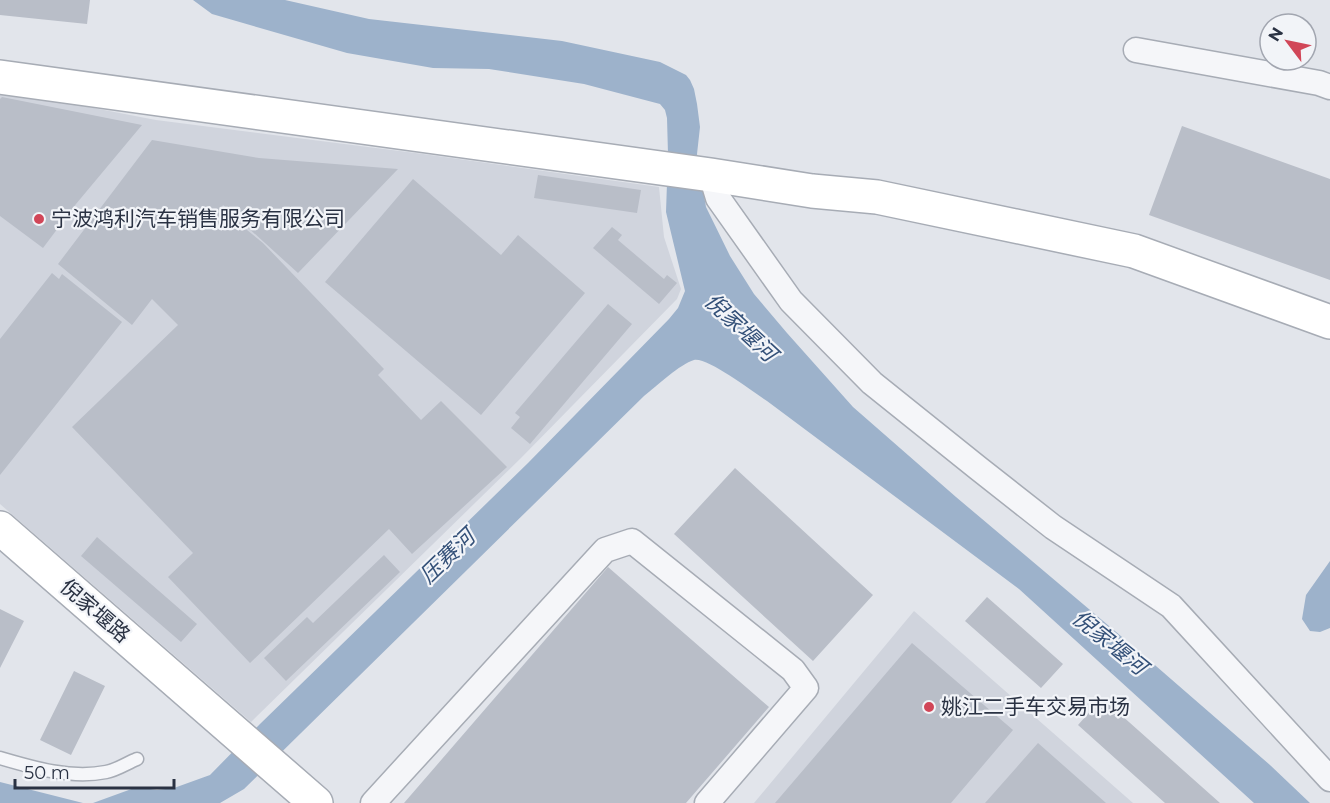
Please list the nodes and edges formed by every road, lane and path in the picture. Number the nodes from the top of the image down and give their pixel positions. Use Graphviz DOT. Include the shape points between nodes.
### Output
graph roads {
  1 [pos="1136,50"];
  2 [pos="0,77"];
  3 [pos="1330,87"];
  4 [pos="710,175"];
  5 [pos="1330,322"];
  6 [pos="0,528"];
  7 [pos="0,758"];
  8 [pos="137,759"];
  9 [pos="1330,779"];
  10 [pos="313,800"];
  11 [pos="373,803"];
  12 [pos="707,803"];
  1 -- 3 [label="street"];
  2 -- 4 [label="street"];
  4 -- 5 [label="street" via="877,197 1134,251"];
  4 -- 9 [label="street" via="718,198 791,301 872,382 1053,527 1171,606"];
  6 -- 10 [label="street, 倪家堰路"];
  7 -- 8 [label="lane" via="75,775 108,772"];
  11 -- 12 [label="street" via="604,550 632,541 793,670 806,688"];
}
